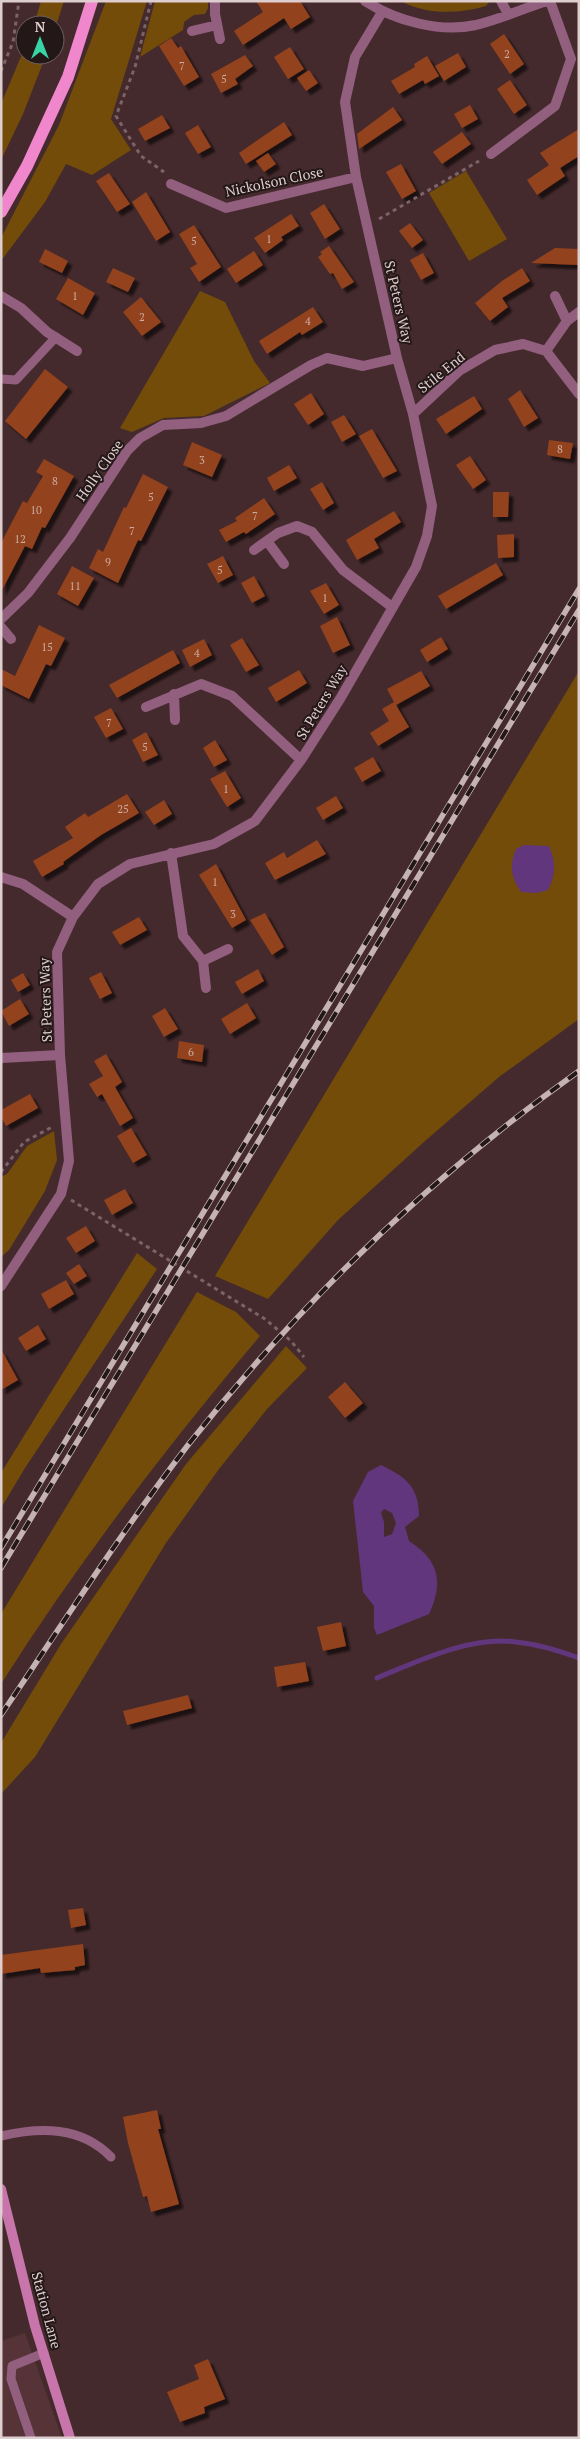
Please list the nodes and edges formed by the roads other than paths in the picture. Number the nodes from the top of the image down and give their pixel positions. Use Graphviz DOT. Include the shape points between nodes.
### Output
graph roads {
  1 [pos="92,1"];
  2 [pos="215,1"];
  3 [pos="365,1"];
  4 [pos="501,1"];
  5 [pos="548,1"];
  6 [pos="382,12"];
  7 [pos="508,14"];
  8 [pos="217,25"];
  9 [pos="192,31"];
  10 [pos="220,39"];
  11 [pos="491,154"];
  12 [pos="356,177"];
  13 [pos="171,184"];
  14 [pos="1,212"];
  15 [pos="1,296"];
  16 [pos="555,296"];
  17 [pos="579,312"];
  18 [pos="567,321"];
  19 [pos="56,338"];
  20 [pos="77,351"];
  21 [pos="546,351"];
  22 [pos="397,358"];
  23 [pos="1,379"];
  24 [pos="579,394"];
  25 [pos="413,414"];
  26 [pos="267,541"];
  27 [pos="254,550"];
  28 [pos="284,564"];
  29 [pos="392,607"];
  30 [pos="1,619"];
  31 [pos="1,627"];
  32 [pos="11,639"];
  33 [pos="174,694"];
  34 [pos="146,707"];
  35 [pos="175,720"];
  36 [pos="301,760"];
  37 [pos="171,853"];
  38 [pos="1,877"];
  39 [pos="73,917"];
  40 [pos="228,949"];
  41 [pos="203,961"];
  42 [pos="206,988"];
  43 [pos="60,1055"];
  44 [pos="1,1058"];
  45 [pos="1,1286"];
  46 [pos="1,2136"];
  47 [pos="111,2156"];
  48 [pos="1,2189"];
  49 [pos="44,2353"];
  50 [pos="31,2438"];
  51 [pos="70,2438"];
  1 -- 14 [label="main road" via="68,77 27,166"];
  2 -- 8 [label="street"];
  3 -- 6 [label="street"];
  4 -- 7 [label="street"];
  5 -- 7 [label="street"];
  5 -- 11 [label="street" via="571,59 555,106"];
  6 -- 7 [label="street" via="433,27 474,25"];
  6 -- 12 [label="street, St Peters Way" via="355,57 345,102"];
  8 -- 9 [label="street"];
  8 -- 10 [label="street"];
  12 -- 13 [label="street, Nickolson Close" via="226,208"];
  12 -- 22 [label="street, St Peters Way"];
  15 -- 19 [label="street" via="21,308"];
  16 -- 18 [label="street"];
  17 -- 18 [label="street"];
  18 -- 21 [label="street"];
  19 -- 20 [label="street"];
  19 -- 23 [label="lane" via="16,380"];
  21 -- 24 [label="street"];
  21 -- 25 [label="street, Stile End" via="523,344 495,350 459,371"];
  22 -- 25 [label="street, St Peters Way"];
  22 -- 30 [label="street, Holly Close" via="363,366 327,358 226,416 201,423 163,426 140,438 127,450 64,546 28,593"];
  25 -- 29 [label="street, St Peters Way" via="432,506 427,536 416,567"];
  26 -- 27 [label="street"];
  26 -- 28 [label="street"];
  26 -- 29 [label="street" via="297,526 312,532 343,570"];
  29 -- 36 [label="street, St Peters Way"];
  31 -- 32 [label="street"];
  33 -- 34 [label="street"];
  33 -- 35 [label="street"];
  33 -- 36 [label="street" via="201,684 232,696"];
  36 -- 37 [label="street, St Peters Way" via="255,821 214,844"];
  37 -- 39 [label="street, St Peters Way" via="130,864 98,884"];
  37 -- 41 [label="street" via="183,936"];
  38 -- 39 [label="street" via="23,884"];
  39 -- 43 [label="street, St Peters Way" via="57,952"];
  40 -- 41 [label="street"];
  41 -- 42 [label="street"];
  43 -- 44 [label="street"];
  43 -- 45 [label="street, St Peters Way" via="70,1161 61,1194"];
  46 -- 47 [label="lane" via="29,2130 59,2130 99,2146"];
  48 -- 49 [label="street, Station Lane"];
  49 -- 50 [label="lane" via="12,2366 11,2379"];
  49 -- 51 [label="street, Station Lane"];
}
